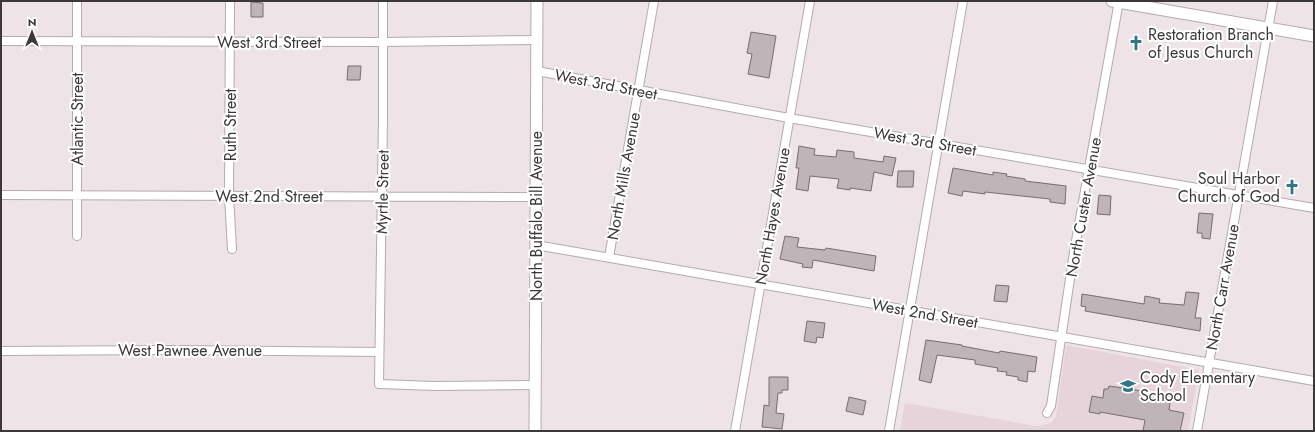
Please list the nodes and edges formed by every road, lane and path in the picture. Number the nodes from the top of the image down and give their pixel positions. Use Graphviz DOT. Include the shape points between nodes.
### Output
graph roads {
  1 [pos="77,1"];
  2 [pos="230,1"];
  3 [pos="382,1"];
  4 [pos="537,1"];
  5 [pos="654,1"];
  6 [pos="810,1"];
  7 [pos="964,1"];
  8 [pos="1117,1"];
  9 [pos="1273,1"];
  10 [pos="1268,28"];
  11 [pos="1314,36"];
  12 [pos="537,40"];
  13 [pos="1,41"];
  14 [pos="77,41"];
  15 [pos="230,42"];
  16 [pos="382,42"];
  17 [pos="537,70"];
  18 [pos="638,91"];
  19 [pos="789,118"];
  20 [pos="939,144"];
  21 [pos="1089,170"];
  22 [pos="1,195"];
  23 [pos="77,195"];
  24 [pos="1238,195"];
  25 [pos="229,196"];
  26 [pos="382,197"];
  27 [pos="536,197"];
  28 [pos="1314,208"];
  29 [pos="78,236"];
  30 [pos="536,244"];
  31 [pos="232,250"];
  32 [pos="609,257"];
  33 [pos="760,284"];
  34 [pos="910,310"];
  35 [pos="1060,337"];
  36 [pos="1,350"];
  37 [pos="379,352"];
  38 [pos="1209,363"];
  39 [pos="1314,381"];
  40 [pos="536,385"];
  41 [pos="1047,413"];
  42 [pos="535,431"];
  43 [pos="735,431"];
  44 [pos="889,431"];
  45 [pos="1197,431"];
  1 -- 14 [label="street, Atlantic Street"];
  2 -- 15 [label="street, Ruth Street"];
  3 -- 16 [label="street, Myrtle Street"];
  4 -- 12 [label="main road, North Buffalo Bill Avenue"];
  5 -- 18 [label="street, North Mills Avenue"];
  6 -- 19 [label="street, North Hayes Avenue"];
  7 -- 20 [label="street"];
  8 -- 10 [label="main road"];
  8 -- 21 [label="street, North Custer Avenue"];
  9 -- 10 [label="street, North Carr Avenue"];
  10 -- 11 [label="main road"];
  10 -- 24 [label="street, North Carr Avenue"];
  12 -- 16 [label="street, West 3rd Street"];
  12 -- 17 [label="main road, North Buffalo Bill Avenue"];
  13 -- 14 [label="street, West 3rd Street"];
  14 -- 15 [label="street, West 3rd Street"];
  14 -- 23 [label="street, Atlantic Street"];
  15 -- 16 [label="street, West 3rd Street"];
  15 -- 25 [label="street, Ruth Street"];
  16 -- 26 [label="street, Myrtle Street"];
  17 -- 18 [label="street, West 3rd Street"];
  17 -- 27 [label="main road, North Buffalo Bill Avenue"];
  18 -- 19 [label="street, West 3rd Street"];
  18 -- 32 [label="street, North Mills Avenue"];
  19 -- 20 [label="street, West 3rd Street"];
  19 -- 33 [label="street, North Hayes Avenue"];
  20 -- 21 [label="street, West 3rd Street"];
  20 -- 34 [label="street"];
  21 -- 24 [label="street, West 3rd Street"];
  21 -- 35 [label="street, North Custer Avenue"];
  22 -- 23 [label="street, West 2nd Street"];
  23 -- 25 [label="street, West 2nd Street"];
  23 -- 29 [label="street, Atlantic Street"];
  24 -- 28 [label="street, West 3rd Street"];
  24 -- 38 [label="street, North Carr Avenue"];
  25 -- 26 [label="street, West 2nd Street"];
  25 -- 31 [label="street, Ruth Street"];
  26 -- 27 [label="street, West 2nd Street"];
  26 -- 37 [label="street, Myrtle Street"];
  27 -- 30 [label="main road, North Buffalo Bill Avenue"];
  30 -- 32 [label="street, West 2nd Street"];
  30 -- 40 [label="main road, North Buffalo Bill Avenue"];
  32 -- 33 [label="street, West 2nd Street"];
  33 -- 34 [label="street, West 2nd Street"];
  33 -- 43 [label="street, North Hayes Avenue"];
  34 -- 35 [label="street, West 2nd Street"];
  34 -- 44 [label="street"];
  35 -- 38 [label="street, West 2nd Street"];
  35 -- 41 [label="street, North Custer Avenue" via="1051,406"];
  36 -- 37 [label="street, West Pawnee Avenue"];
  37 -- 40 [label="street, Myrtle Street" via="379,384"];
  38 -- 39 [label="street, West 2nd Street"];
  38 -- 45 [label="street, North Carr Avenue"];
  40 -- 42 [label="main road, North Buffalo Bill Avenue"];
}
